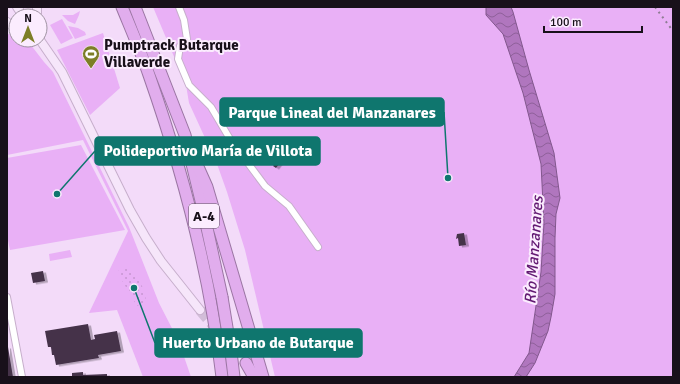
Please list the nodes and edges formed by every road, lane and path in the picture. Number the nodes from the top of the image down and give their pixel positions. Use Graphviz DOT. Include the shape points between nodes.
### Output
graph roads {
  1 [pos="122,7"];
  2 [pos="136,7"];
  3 [pos="179,7"];
  4 [pos="46,48"];
  5 [pos="184,136"];
  6 [pos="318,247"];
  7 [pos="7,297"];
  8 [pos="200,310"];
  9 [pos="9,314"];
  10 [pos="246,363"];
  11 [pos="22,377"];
  12 [pos="222,377"];
  13 [pos="234,377"];
  14 [pos="254,377"];
  15 [pos="263,377"];
  1 -- 12 [label="highway, A-4" via="148,73 179,170 206,279"];
  2 -- 5 [label="highway, A-4"];
  3 -- 6 [label="street" via="187,39 180,46 178,59 189,84 210,107 265,186 289,206"];
  4 -- 8 [label="street" via="62,72 146,238"];
  5 -- 13 [label="highway, A-4, bridge" via="212,248"];
  5 -- 15 [label="highway" via="207,187"];
  7 -- 9 [label="street"];
  9 -- 11 [label="street"];
  10 -- 14 [label="highway"];
}
